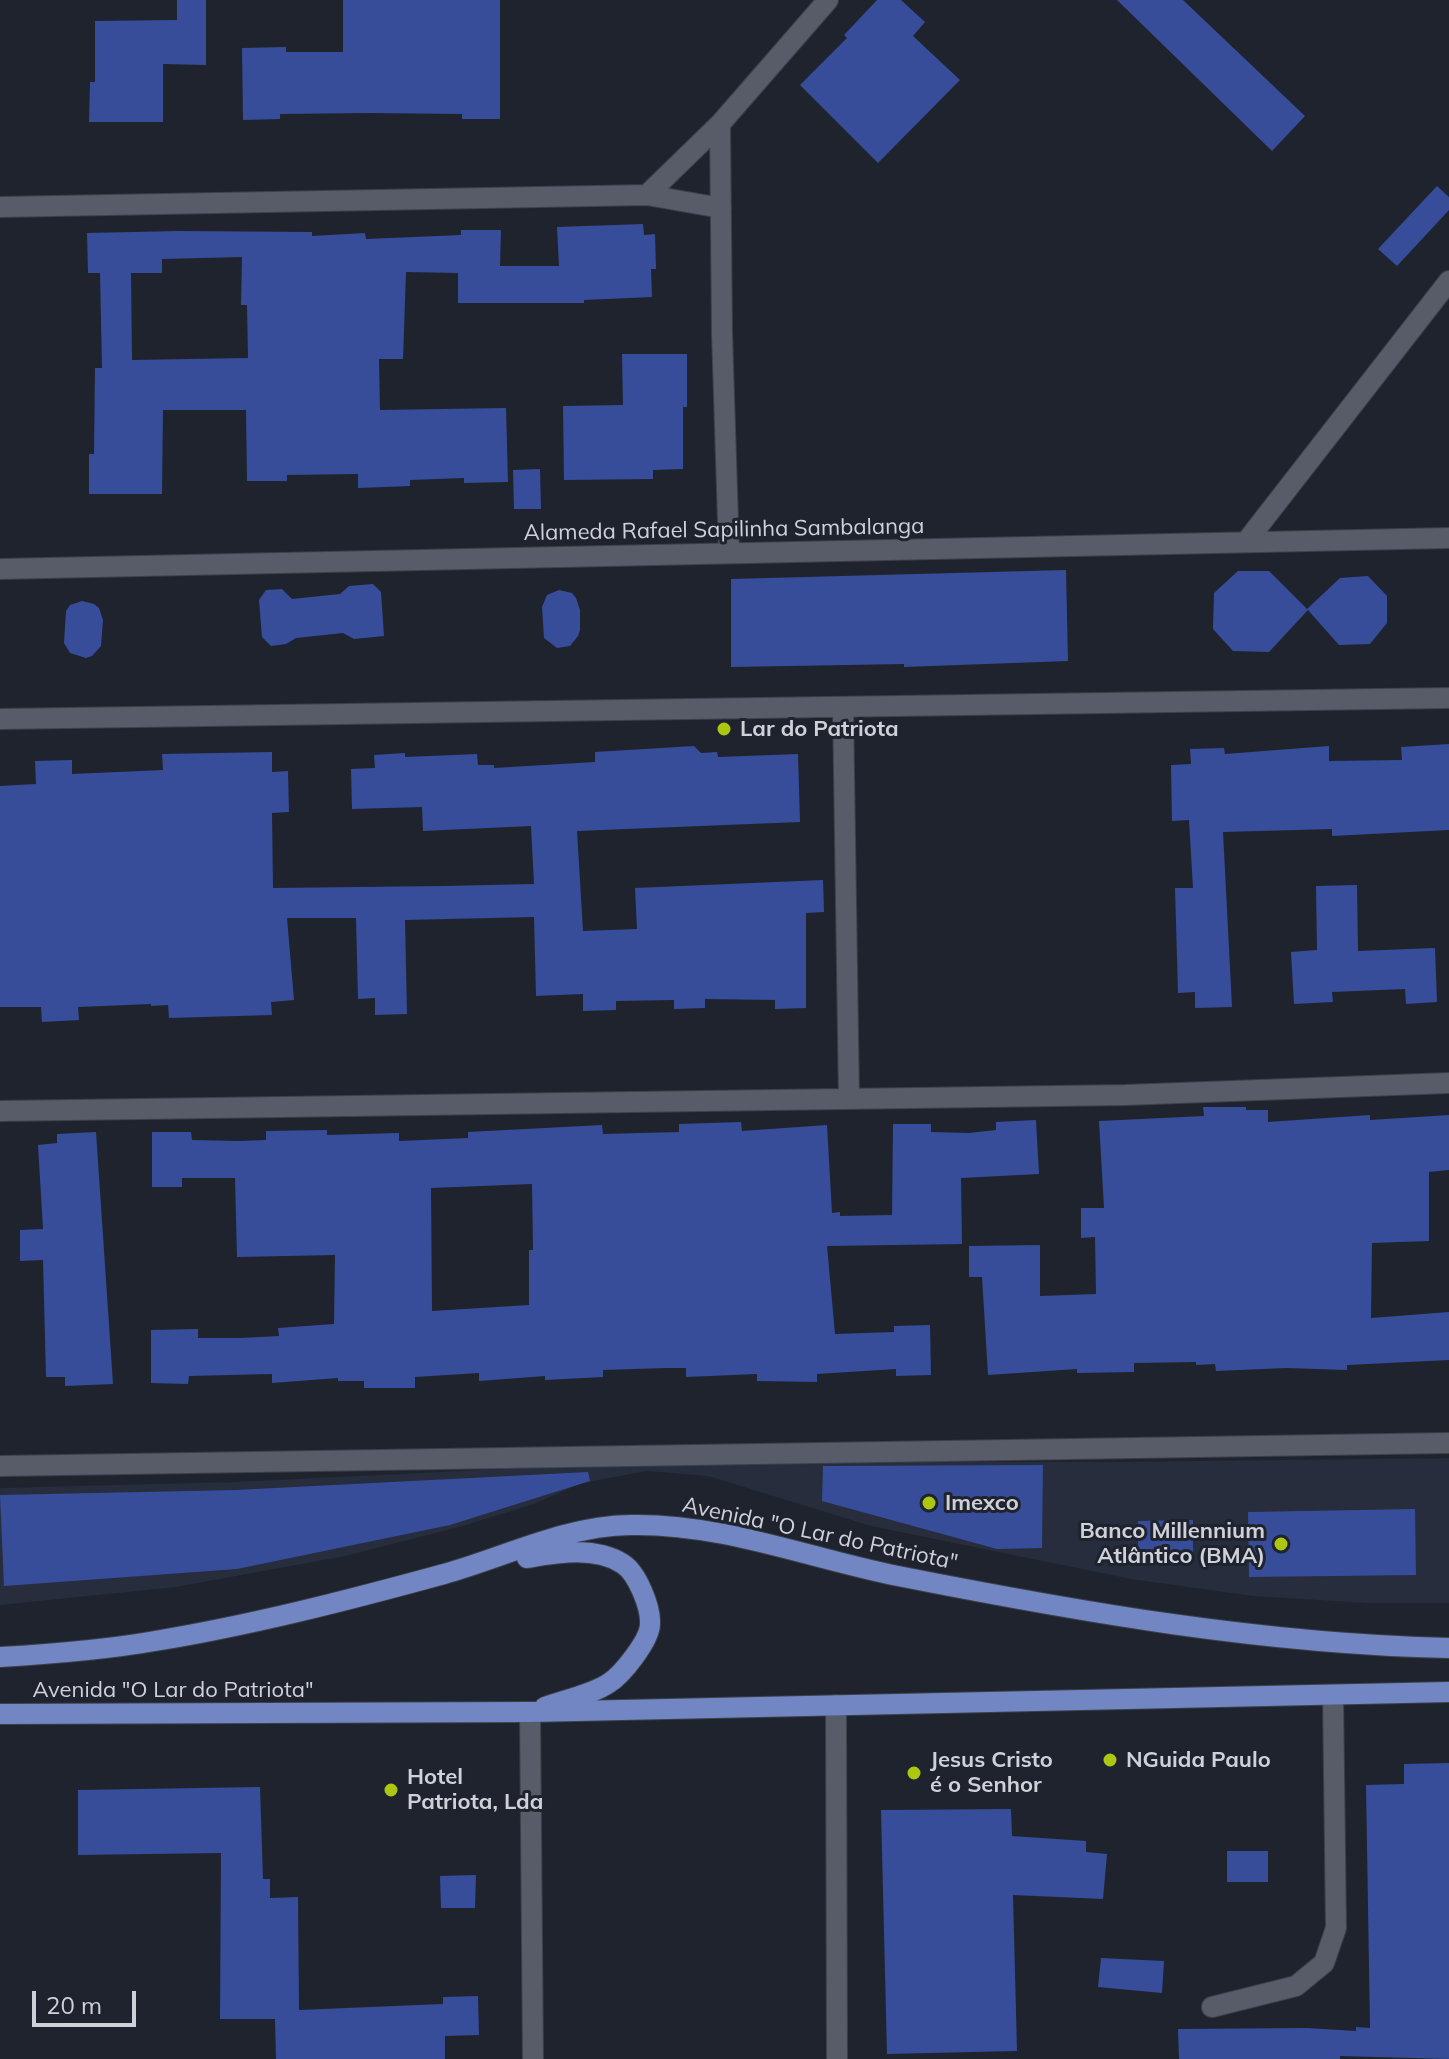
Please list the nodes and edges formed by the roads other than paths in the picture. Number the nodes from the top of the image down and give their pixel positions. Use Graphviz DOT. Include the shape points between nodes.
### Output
graph roads {
  1 [pos="828,0"];
  2 [pos="720,124"];
  3 [pos="647,195"];
  4 [pos="0,207"];
  5 [pos="721,208"];
  6 [pos="1449,281"];
  7 [pos="1449,538"];
  8 [pos="1246,542"];
  9 [pos="729,553"];
  10 [pos="0,569"];
  11 [pos="1449,698"];
  12 [pos="843,707"];
  13 [pos="0,719"];
  14 [pos="1449,1083"];
  15 [pos="849,1099"];
  16 [pos="0,1111"];
  17 [pos="1449,1443"];
  18 [pos="0,1466"];
  19 [pos="446,1573"];
  20 [pos="1449,1648"];
  21 [pos="0,1657"];
  22 [pos="1449,1692"];
  23 [pos="1333,1695"];
  24 [pos="836,1705"];
  25 [pos="530,1712"];
  26 [pos="0,1714"];
  27 [pos="1212,2007"];
  28 [pos="533,2059"];
  29 [pos="837,2059"];
  1 -- 2 [label="street"];
  2 -- 3 [label="street"];
  2 -- 5 [label="street"];
  3 -- 4 [label="street"];
  3 -- 5 [label="street"];
  5 -- 9 [label="street"];
  6 -- 8 [label="street"];
  7 -- 8 [label="street, Alameda Rafael Sapilinha Sambalanga"];
  8 -- 9 [label="street, Alameda Rafael Sapilinha Sambalanga"];
  9 -- 10 [label="street, Alameda Rafael Sapilinha Sambalanga"];
  11 -- 12 [label="street"];
  12 -- 13 [label="street"];
  12 -- 15 [label="street"];
  14 -- 15 [label="street"];
  15 -- 16 [label="street"];
  17 -- 18 [label="street"];
  19 -- 20 [label="main road, Avenida \"O Lar do Patriota\"" via="567,1534 625,1525 684,1526 790,1548 841,1565 1102,1615 1264,1637"];
  19 -- 21 [label="main road, Avenida \"O Lar do Patriota\"" via="223,1629 78,1652"];
  19 -- 25 [label="main road" via="557,1553 597,1554 624,1565 644,1592 651,1625 636,1655 609,1683"];
  22 -- 23 [label="main road, Avenida \"O Lar do Patriota\""];
  23 -- 24 [label="main road, Avenida \"O Lar do Patriota\""];
  23 -- 27 [label="street" via="1336,1928 1324,1963 1296,1986"];
  24 -- 25 [label="main road, Avenida \"O Lar do Patriota\""];
  24 -- 29 [label="street"];
  25 -- 26 [label="main road, Avenida \"O Lar do Patriota\""];
  25 -- 28 [label="street"];
}
